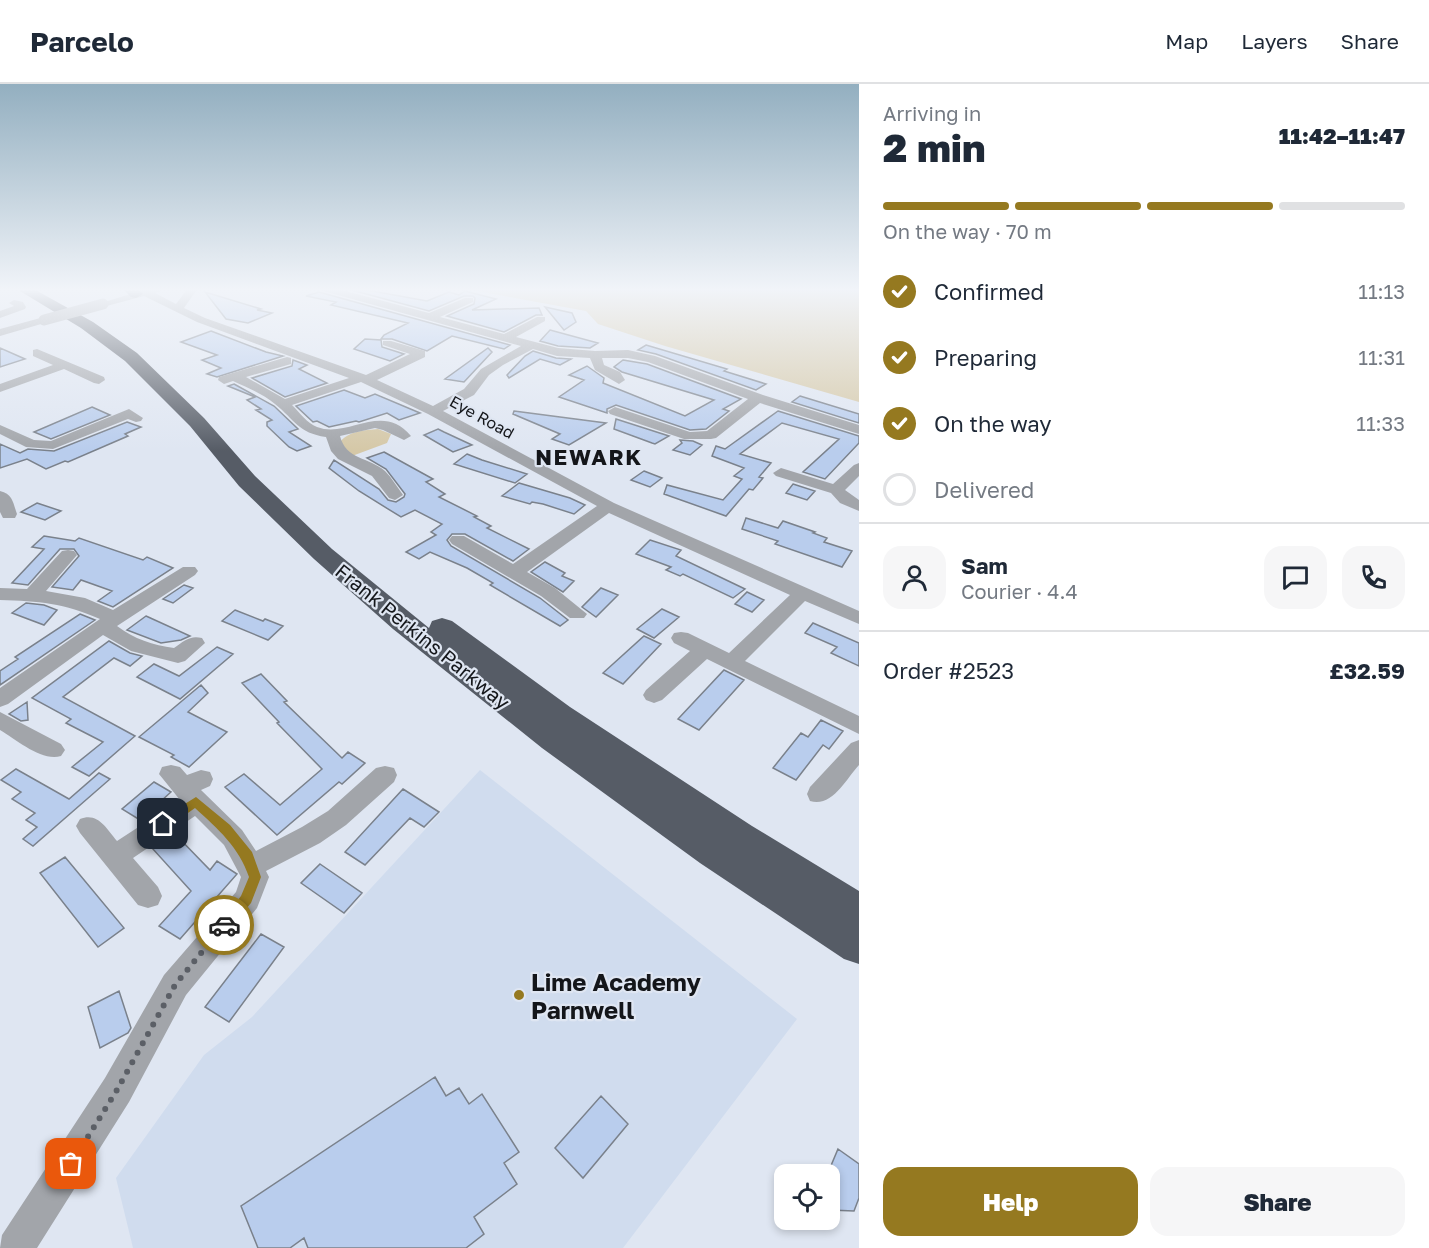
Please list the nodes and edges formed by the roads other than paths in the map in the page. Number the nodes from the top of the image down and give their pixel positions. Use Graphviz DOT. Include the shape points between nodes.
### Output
graph roads {
  1 [pos="111,342"];
  2 [pos="125,342"];
  3 [pos="267,342"];
  4 [pos="521,342"];
  5 [pos="387,344"];
  6 [pos="532,345"];
  7 [pos="37,353"];
  8 [pos="595,355"];
  9 [pos="287,361"];
  10 [pos="64,365"];
  11 [pos="364,379"];
  12 [pos="99,380"];
  13 [pos="620,380"];
  14 [pos="0,388"];
  15 [pos="758,398"];
  16 [pos="283,404"];
  17 [pos="433,411"];
  18 [pos="615,411"];
  19 [pos="136,418"];
  20 [pos="0,429"];
  21 [pos="859,430"];
  22 [pos="333,435"];
  23 [pos="404,436"];
  24 [pos="859,468"];
  25 [pos="781,473"];
  26 [pos="837,489"];
  27 [pos="395,495"];
  28 [pos="0,496"];
  29 [pos="608,506"];
  30 [pos="859,506"];
  31 [pos="9,514"];
  32 [pos="458,540"];
  33 [pos="43,555"];
  34 [pos="189,571"];
  35 [pos="514,572"];
  36 [pos="803,593"];
  37 [pos="0,594"];
  38 [pos="32,595"];
  39 [pos="577,614"];
  40 [pos="859,618"];
  41 [pos="109,621"];
  42 [pos="681,638"];
  43 [pos="195,643"];
  44 [pos="704,650"];
  45 [pos="730,664"];
  46 [pos="654,695"];
  47 [pos="0,699"];
  48 [pos="0,720"];
  49 [pos="859,726"];
  50 [pos="859,749"];
  51 [pos="53,750"];
  52 [pos="385,775"];
  53 [pos="819,794"];
  54 [pos="89,826"];
  55 [pos="115,856"];
  56 [pos="251,866"];
  57 [pos="148,896"];
  58 [pos="859,912"];
  59 [pos="859,945"];
  60 [pos="15,1248"];
  1 -- 59 [label="highway, Frank Perkins Parkway" via="197,422 247,481 403,623 520,714 712,852"];
  2 -- 58 [label="highway, Frank Perkins Parkway" via="168,375 331,537 409,602 559,715 739,837"];
  3 -- 11 [label="street, Eye Road"];
  4 -- 6 [label="street"];
  5 -- 11 [label="street" via="421,354"];
  6 -- 8 [label="street"];
  6 -- 17 [label="street" via="485,372 470,392"];
  7 -- 10 [label="street"];
  8 -- 13 [label="street" via="599,367"];
  8 -- 15 [label="street" via="628,354 651,359"];
  9 -- 16 [label="street" via="229,378 258,387"];
  10 -- 12 [label="street"];
  10 -- 14 [label="street"];
  11 -- 16 [label="street"];
  11 -- 17 [label="street, Eye Road"];
  15 -- 18 [label="street" via="711,435 689,436"];
  15 -- 21 [label="street"];
  16 -- 22 [label="street" via="302,425"];
  17 -- 29 [label="street, Eye Road"];
  19 -- 20 [label="street" via="129,412 53,445 31,444"];
  22 -- 23 [label="street" via="387,421"];
  22 -- 27 [label="street" via="339,453 377,473"];
  24 -- 26 [label="street"];
  25 -- 26 [label="street"];
  26 -- 30 [label="street" via="846,500"];
  28 -- 31 [label="street"];
  29 -- 35 [label="street"];
  29 -- 36 [label="street, Eye Road"];
  32 -- 35 [label="street"];
  33 -- 38 [label="street" via="67,556"];
  34 -- 41 [label="street"];
  35 -- 39 [label="street"];
  36 -- 40 [label="street, Eye Road"];
  36 -- 45 [label="street"];
  37 -- 38 [label="street"];
  38 -- 41 [label="street" via="78,602"];
  41 -- 43 [label="street" via="115,636 147,650 178,656"];
  41 -- 47 [label="street"];
  42 -- 44 [label="street"];
  44 -- 45 [label="street"];
  44 -- 46 [label="street"];
  45 -- 49 [label="street"];
  48 -- 51 [label="street"];
  50 -- 53 [label="street"];
  52 -- 56 [label="street" via="337,818"];
  54 -- 55 [label="street"];
  55 -- 56 [label="street" via="188,786 238,842"];
  55 -- 57 [label="street"];
  56 -- 60 [label="street" via="255,877 247,899 175,985 117,1090"];
}
